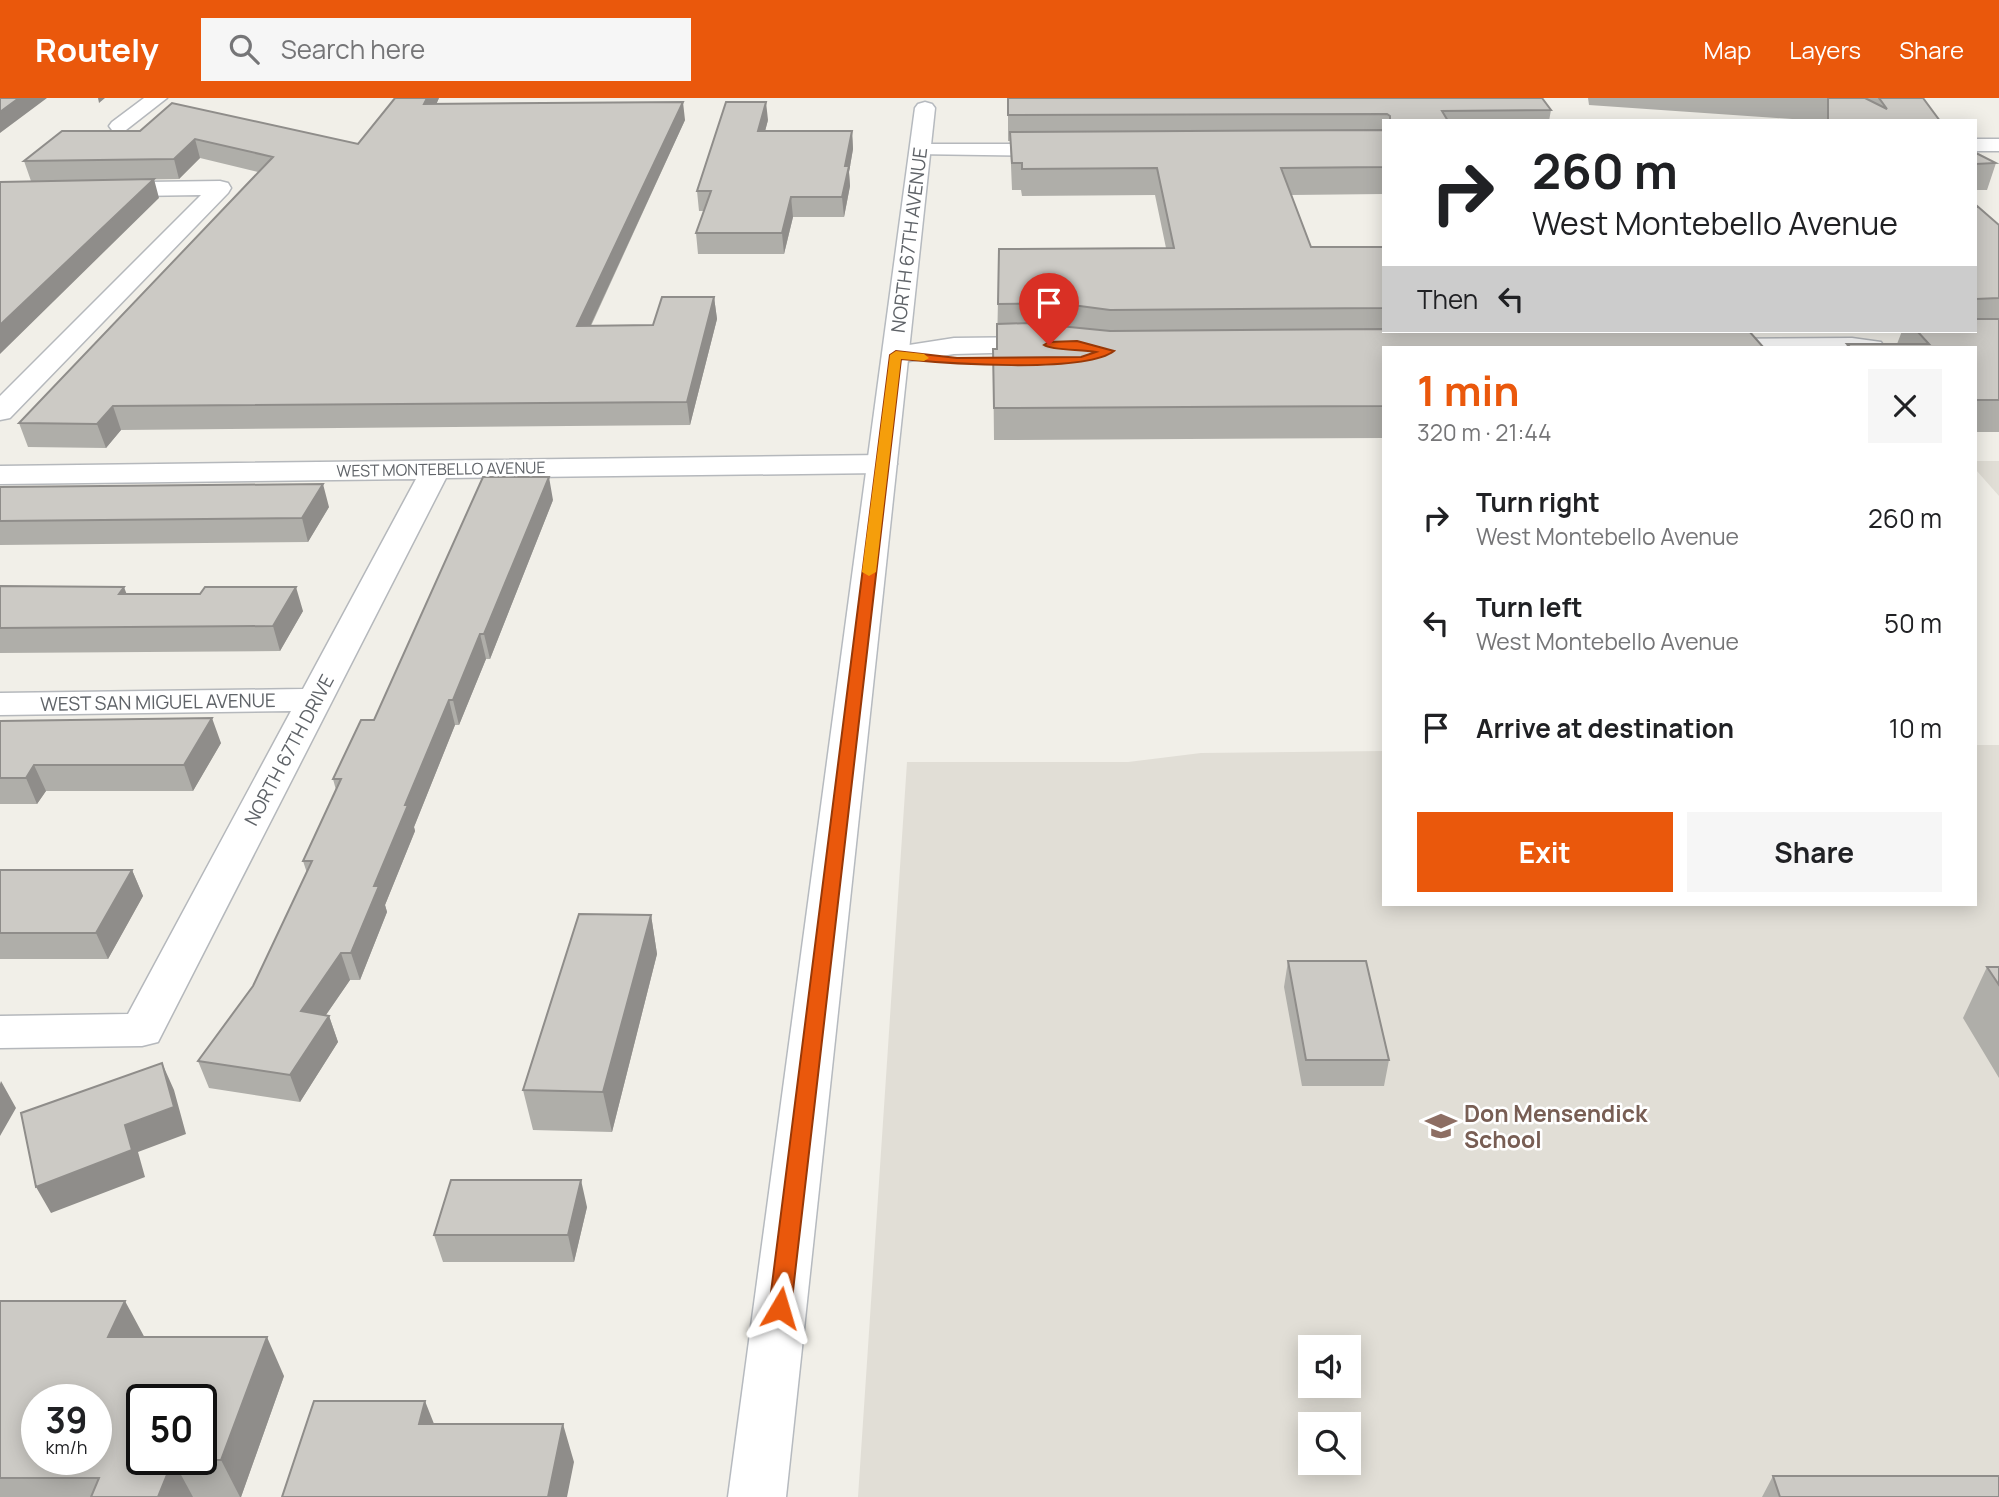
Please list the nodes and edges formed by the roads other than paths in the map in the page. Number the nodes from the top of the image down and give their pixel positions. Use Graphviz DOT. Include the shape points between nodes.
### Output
graph roads {
  1 [pos="157,98"];
  2 [pos="927,101"];
  3 [pos="119,126"];
  4 [pos="1977,145"];
  5 [pos="1999,145"];
  6 [pos="1081,149"];
  7 [pos="920,150"];
  8 [pos="0,191"];
  9 [pos="1872,344"];
  10 [pos="1753,346"];
  11 [pos="1072,352"];
  12 [pos="896,355"];
  13 [pos="0,412"];
  14 [pos="882,464"];
  15 [pos="436,469"];
  16 [pos="0,475"];
  17 [pos="315,700"];
  18 [pos="0,704"];
  19 [pos="0,1032"];
  20 [pos="757,1497"];
  1 -- 3 [label="street"];
  2 -- 7 [label="street, NORTH 67TH AVENUE"];
  4 -- 5 [label="street"];
  6 -- 7 [label="street"];
  7 -- 12 [label="street, NORTH 67TH AVENUE"];
  8 -- 13 [label="street" via="220,188"];
  9 -- 10 [label="street"];
  11 -- 12 [label="street" via="957,361"];
  12 -- 14 [label="street, NORTH 67TH AVENUE"];
  14 -- 15 [label="street, WEST MONTEBELLO AVENUE"];
  14 -- 20 [label="street, NORTH 67TH AVENUE"];
  15 -- 16 [label="street, WEST MONTEBELLO AVENUE"];
  15 -- 17 [label="street, NORTH 67TH DRIVE"];
  17 -- 18 [label="street, WEST SAN MIGUEL AVENUE"];
  17 -- 19 [label="street, NORTH 67TH DRIVE" via="142,1030"];
}
